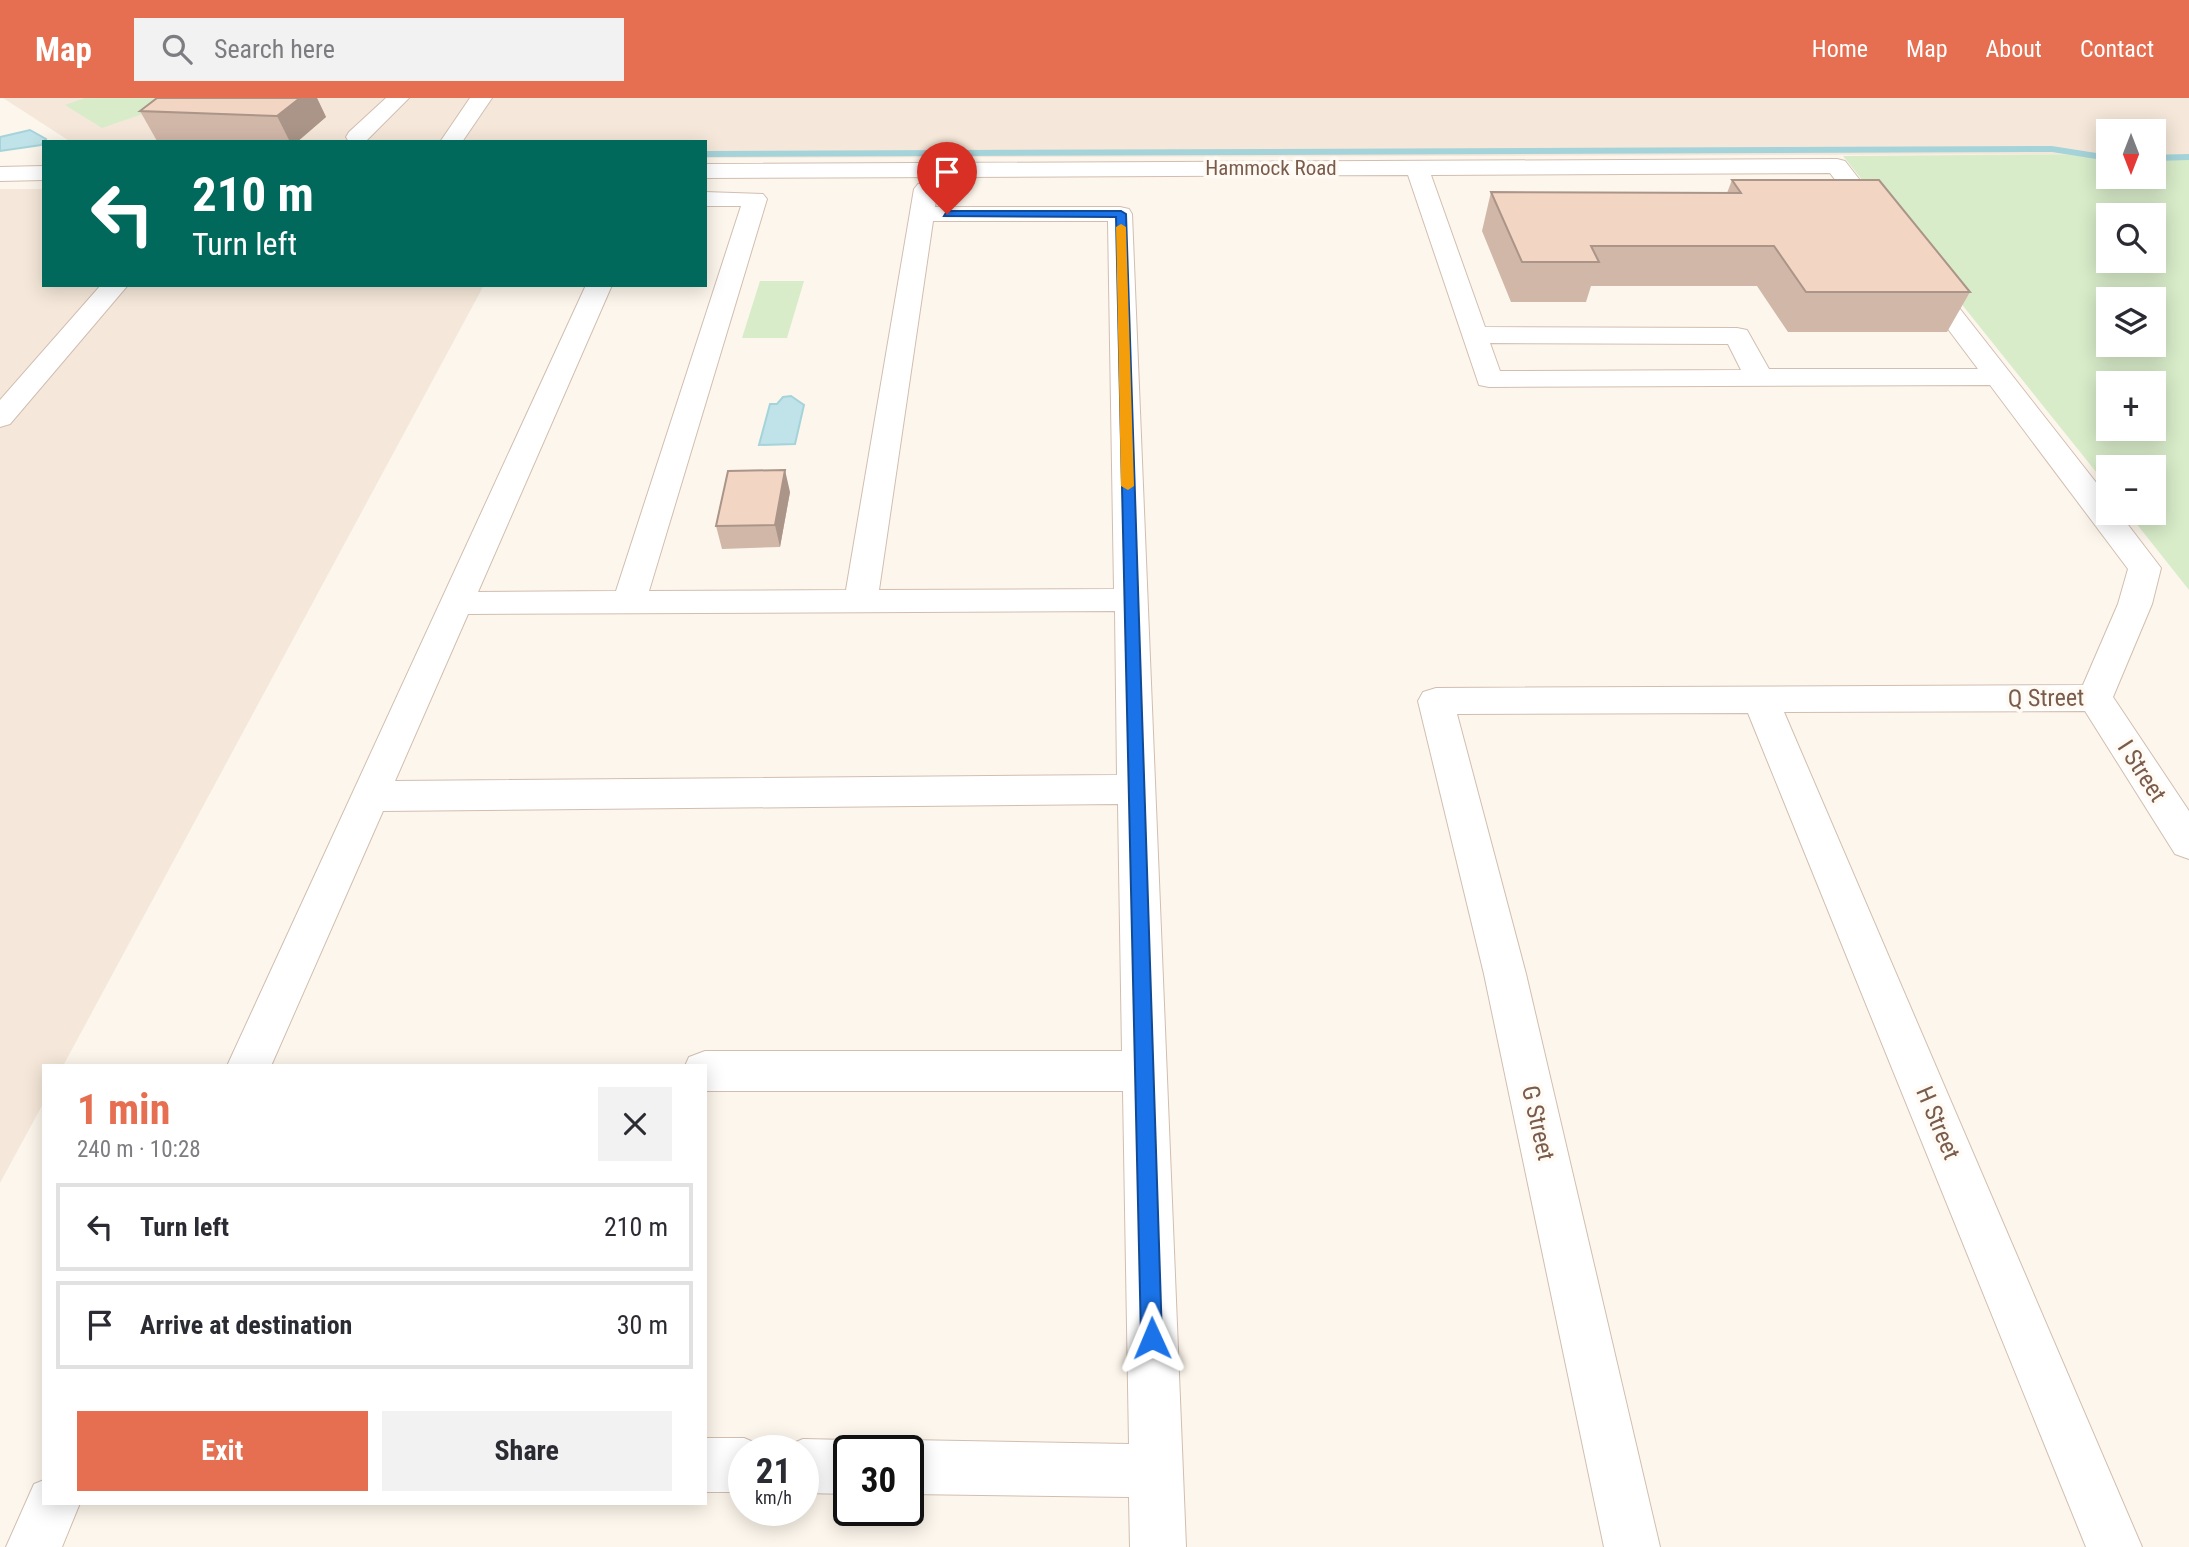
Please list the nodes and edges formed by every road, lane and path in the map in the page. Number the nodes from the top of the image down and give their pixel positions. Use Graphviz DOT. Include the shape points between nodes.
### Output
graph roads {
  1 [pos="398,98"];
  2 [pos="481,98"];
  3 [pos="357,136"];
  4 [pos="452,140"];
  5 [pos="1837,166"];
  6 [pos="1417,168"];
  7 [pos="929,170"];
  8 [pos="707,171"];
  9 [pos="42,173"];
  10 [pos="0,174"];
  11 [pos="707,199"];
  12 [pos="922,214"];
  13 [pos="112,287"];
  14 [pos="598,287"];
  15 [pos="1474,335"];
  16 [pos="1999,377"];
  17 [pos="1760,378"];
  18 [pos="0,418"];
  19 [pos="1131,600"];
  20 [pos="861,601"];
  21 [pos="629,602"];
  22 [pos="456,603"];
  23 [pos="2095,698"];
  24 [pos="1761,700"];
  25 [pos="1436,701"];
  26 [pos="1137,789"];
  27 [pos="370,796"];
  28 [pos="2189,843"];
  29 [pos="250,1064"];
  30 [pos="707,1071"];
  31 [pos="1144,1071"];
  32 [pos="707,1465"];
  33 [pos="728,1465"];
  34 [pos="924,1467"];
  35 [pos="1156,1471"];
  36 [pos="52,1505"];
  37 [pos="34,1547"];
  38 [pos="1158,1547"];
  39 [pos="1632,1547"];
  40 [pos="2114,1547"];
  1 -- 3 [label="street"];
  2 -- 4 [label="street"];
  5 -- 6 [label="street, Hammock Road"];
  5 -- 16 [label="street, Q Street"];
  6 -- 7 [label="street, Hammock Road"];
  6 -- 15 [label="street"];
  7 -- 8 [label="street, Hammock Road"];
  7 -- 12 [label="street"];
  9 -- 10 [label="street"];
  11 -- 21 [label="street" via="755,199"];
  12 -- 19 [label="street" via="1121,214"];
  12 -- 20 [label="street"];
  13 -- 18 [label="street"];
  14 -- 22 [label="street"];
  15 -- 17 [label="street" via="1737,336"];
  15 -- 17 [label="street" via="1489,379"];
  16 -- 17 [label="street"];
  16 -- 23 [label="street, Q Street" via="2144,568 2135,604"];
  19 -- 20 [label="street"];
  19 -- 26 [label="street"];
  20 -- 21 [label="street"];
  21 -- 22 [label="street"];
  22 -- 27 [label="street"];
  23 -- 24 [label="street, Q Street"];
  23 -- 28 [label="street, I Street"];
  24 -- 25 [label="street, Q Street"];
  24 -- 40 [label="street, H Street"];
  25 -- 39 [label="street, G Street" via="1505,974"];
  26 -- 27 [label="street"];
  26 -- 31 [label="street"];
  27 -- 29 [label="street"];
  30 -- 31 [label="street"];
  31 -- 35 [label="street"];
  32 -- 33 [label="street"];
  34 -- 35 [label="street"];
  35 -- 38 [label="street"];
  36 -- 37 [label="street"];
}
